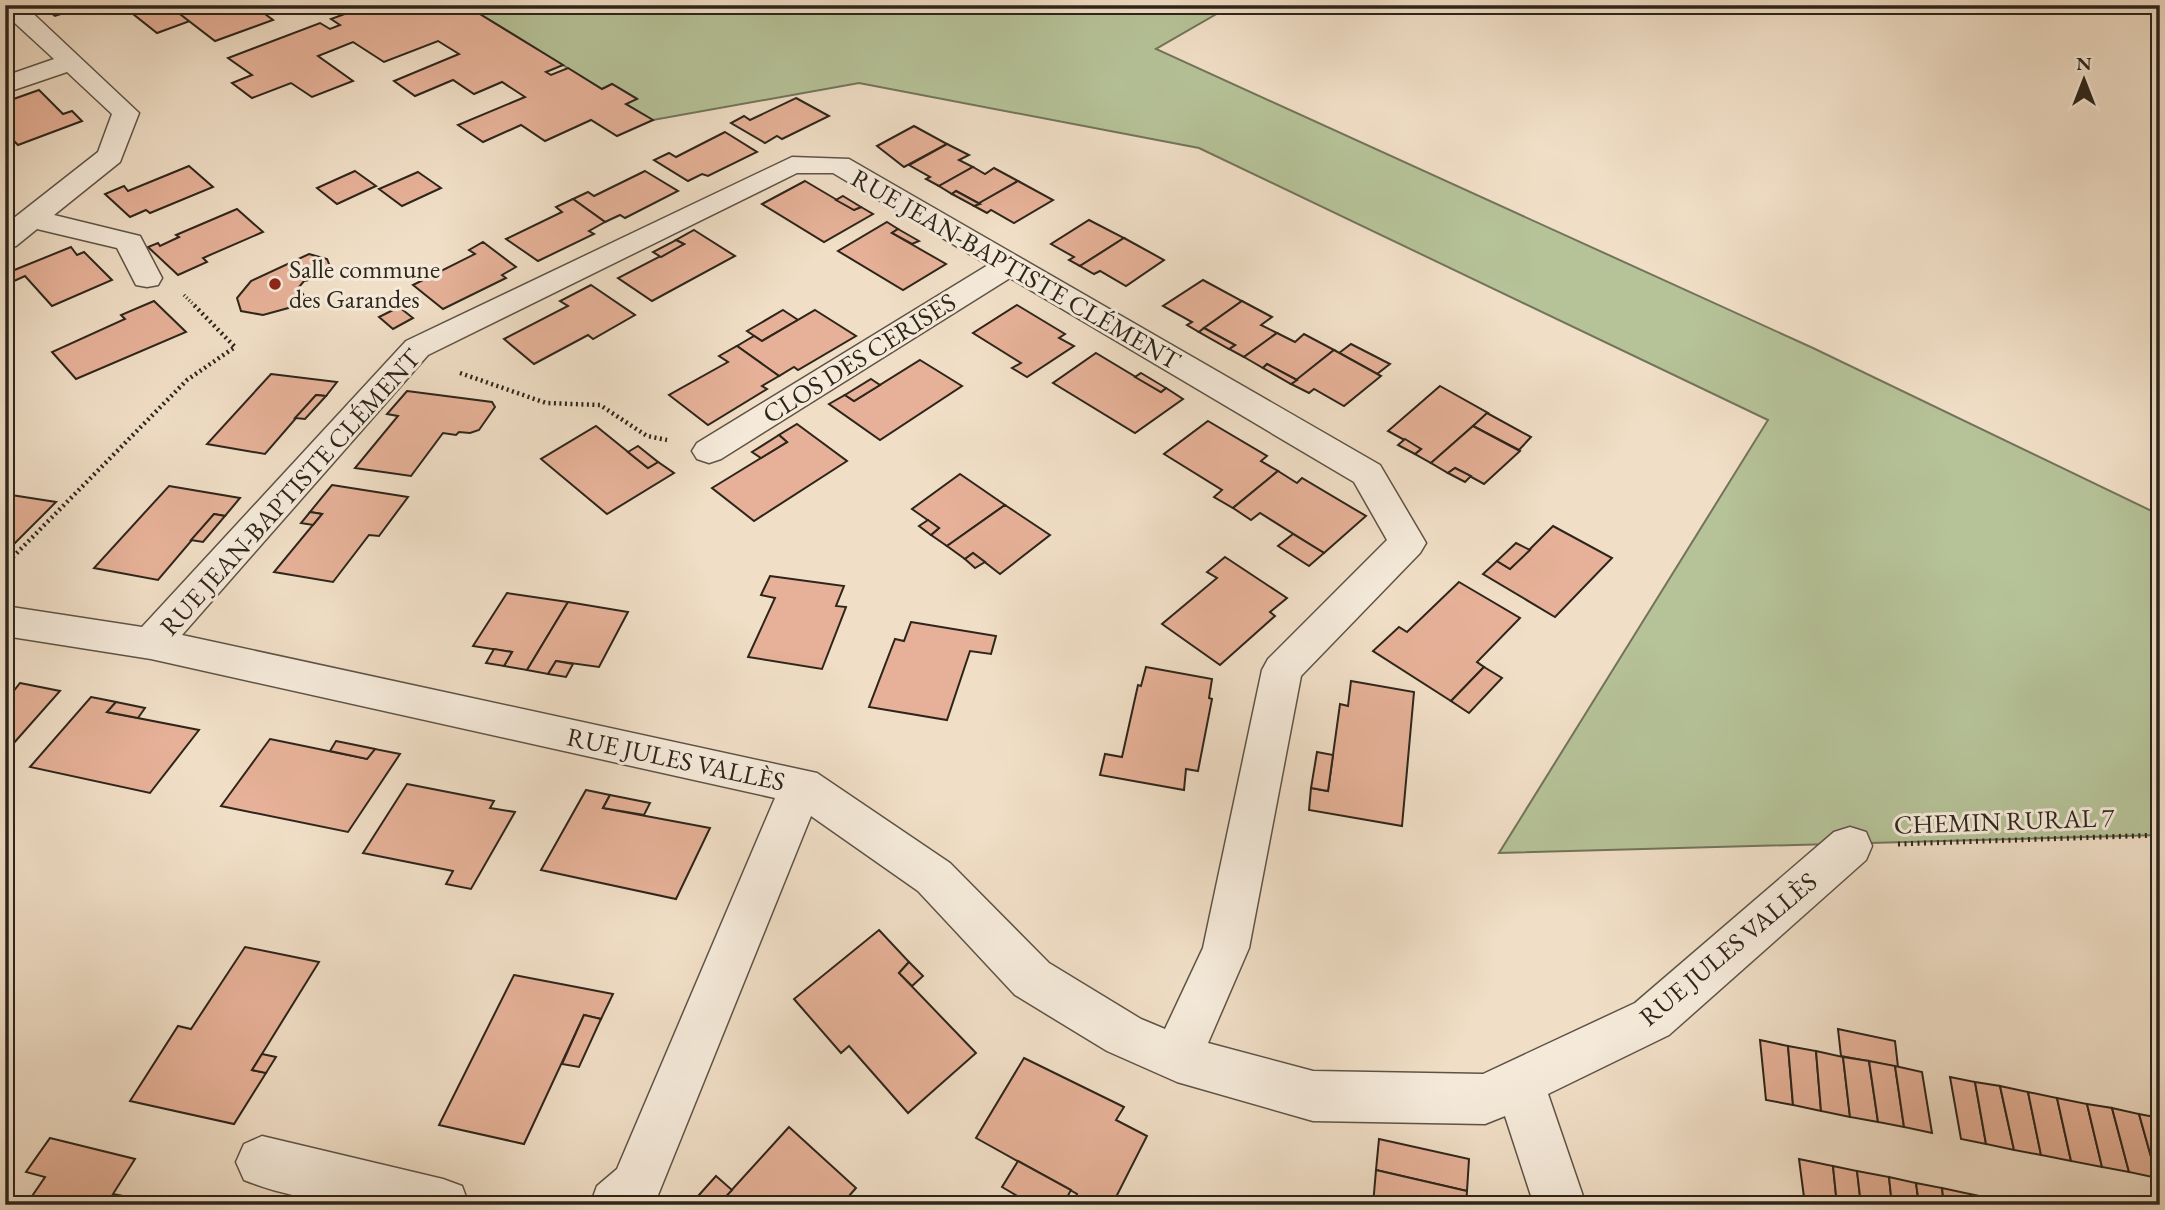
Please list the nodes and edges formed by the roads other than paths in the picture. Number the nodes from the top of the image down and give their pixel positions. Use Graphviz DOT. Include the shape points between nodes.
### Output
graph roads {
  1 [pos="10,5"];
  2 [pos="71,62"];
  3 [pos="5,85"];
  4 [pos="32,219"];
  5 [pos="5,240"];
  6 [pos="1009,266"];
  7 [pos="146,278"];
  8 [pos="709,450"];
  9 [pos="5,621"];
  10 [pos="151,644"];
  11 [pos="802,786"];
  12 [pos="1850,846"];
  13 [pos="1177,1058"];
  14 [pos="1518,1083"];
  15 [pos="262,1162"];
  16 [pos="443,1205"];
  17 [pos="616,1205"];
  18 [pos="1560,1205"];
  1 -- 2 [label="street"];
  2 -- 3 [label="street"];
  2 -- 4 [label="street" via="126,113 110,156"];
  4 -- 5 [label="street"];
  4 -- 7 [label="street" via="129,242"];
  6 -- 8 [label="street, CLOS DES CERISES"];
  6 -- 10 [label="street, RUE JEAN-BAPTISTE CLÉMENT" via="839,165 792,165 417,348"];
  6 -- 13 [label="street, RUE JEAN-BAPTISTE CLÉMENT" via="1367,474 1407,543 1282,670 1226,948"];
  9 -- 10 [label="street, RUE JULES VALLÈS"];
  10 -- 11 [label="street, RUE JULES VALLÈS"];
  11 -- 13 [label="street, RUE JULES VALLÈS" via="934,877 1032,979 1124,1035"];
  11 -- 17 [label="street" via="635,1187"];
  12 -- 14 [label="street, RUE JULES VALLÈS" via="1652,1019"];
  13 -- 14 [label="street, RUE JULES VALLÈS" via="1313,1096 1485,1099"];
  14 -- 18 [label="street"];
  15 -- 16 [label="street"];
}
